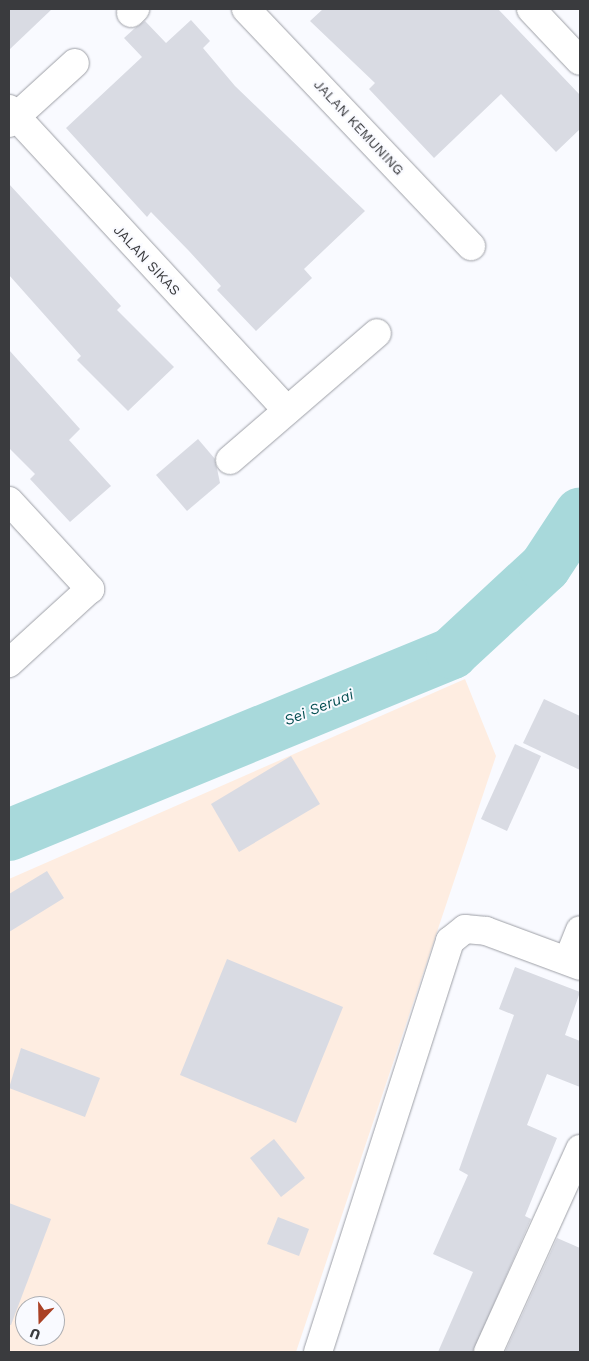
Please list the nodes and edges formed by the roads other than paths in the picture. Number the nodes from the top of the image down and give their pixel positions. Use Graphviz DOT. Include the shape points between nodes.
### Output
graph roads {
  1 [pos="246,9"];
  2 [pos="531,9"];
  3 [pos="580,61"];
  4 [pos="75,62"];
  5 [pos="11,116"];
  6 [pos="471,246"];
  7 [pos="377,333"];
  8 [pos="287,410"];
  9 [pos="230,460"];
  10 [pos="9,501"];
  11 [pos="9,663"];
  12 [pos="580,930"];
  13 [pos="574,963"];
  14 [pos="580,1149"];
  15 [pos="318,1352"];
  16 [pos="488,1352"];
  1 -- 6 [label="street, JALAN KEMUNING"];
  2 -- 3 [label="street"];
  4 -- 5 [label="street"];
  5 -- 8 [label="street, JALAN SIKAS"];
  7 -- 8 [label="street"];
  8 -- 9 [label="street"];
  10 -- 11 [label="street" via="90,590"];
  12 -- 13 [label="street"];
  13 -- 15 [label="street" via="486,931 465,929 446,949"];
  14 -- 16 [label="street"];
}
